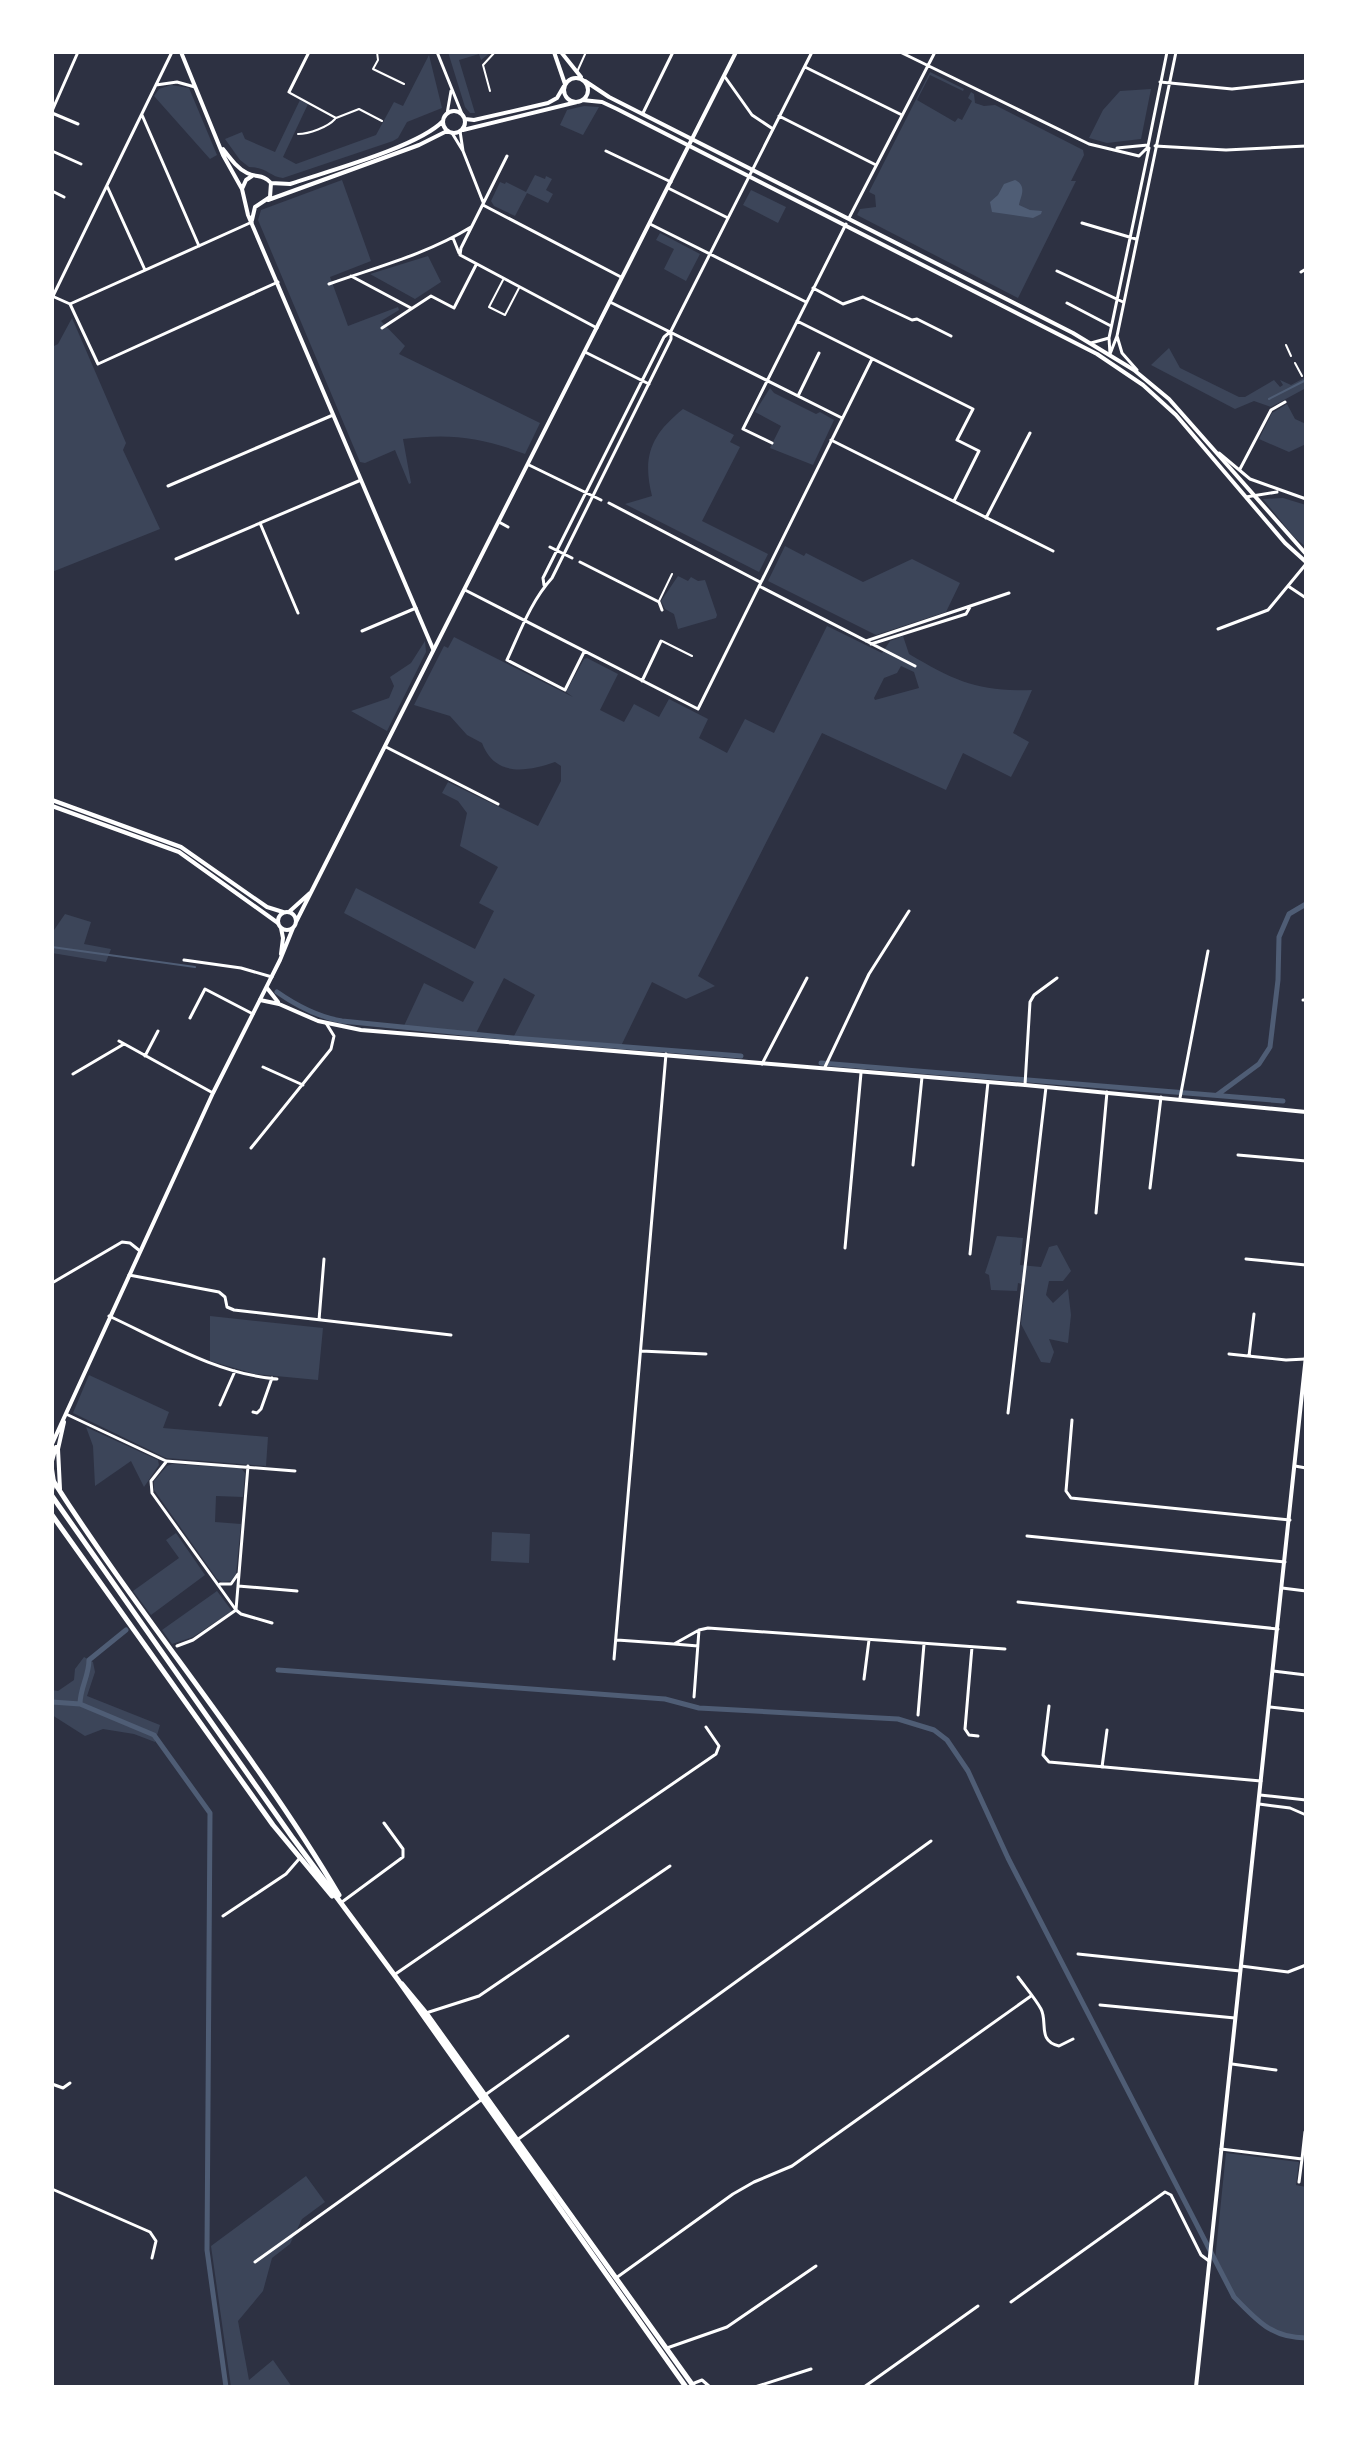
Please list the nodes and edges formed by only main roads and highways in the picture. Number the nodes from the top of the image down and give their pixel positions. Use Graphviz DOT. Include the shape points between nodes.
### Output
graph roads {
  1 [pos="54,1482"];
  2 [pos="52,1493"];
  3 [pos="52,1516"];
  4 [pos="177,1646"];
  5 [pos="168,1648"];
  6 [pos="353,1921"];
  7 [pos="396,1978"];
  8 [pos="483,2098"];
  9 [pos="691,2386"];
  1 -- 5 [label="main road"];
  2 -- 6 [label="main road"];
  3 -- 6 [label="main road" via="299,1859"];
  4 -- 5 [label="main road"];
  5 -- 6 [label="main road" via="295,1825"];
  6 -- 7 [label="main road"];
  7 -- 8 [label="main road"];
  7 -- 8 [label="main road"];
  8 -- 9 [label="main road"];
  8 -- 9 [label="main road"];
}
